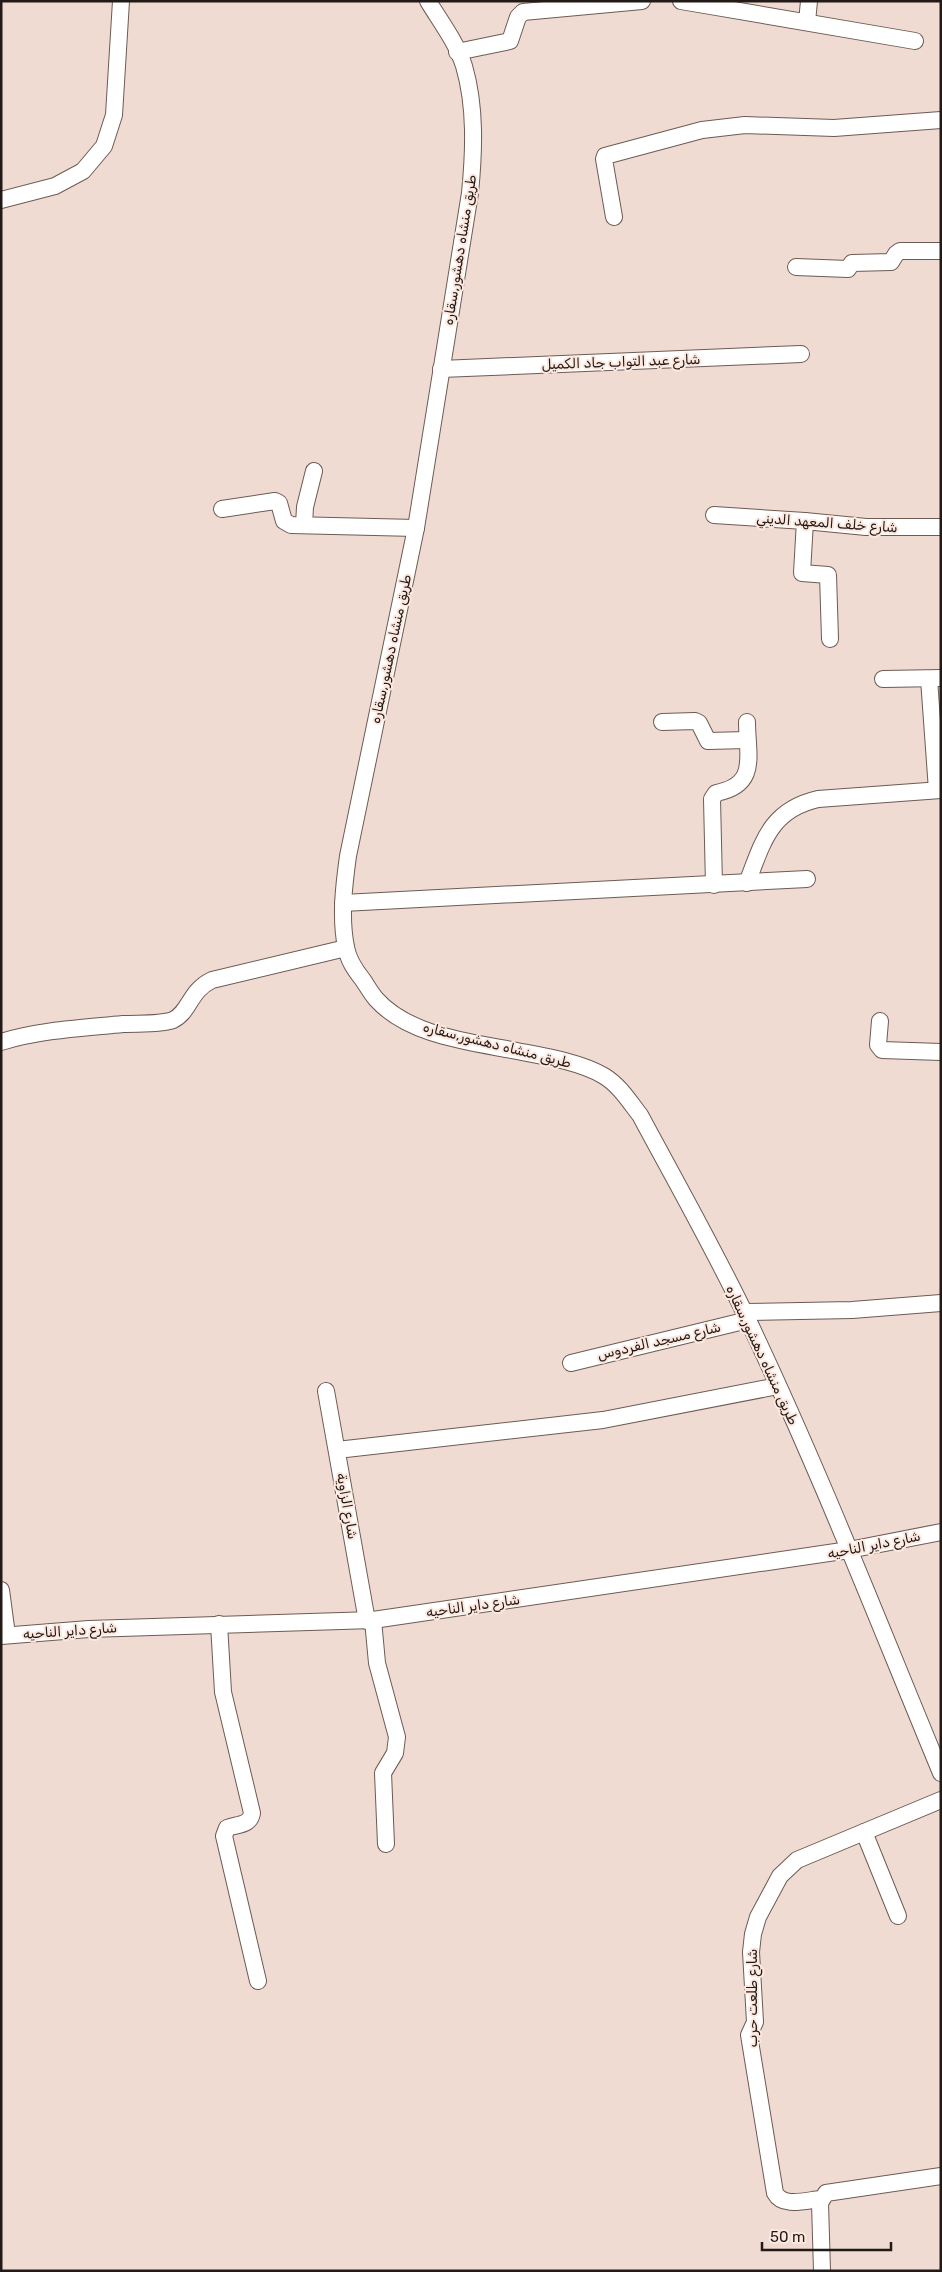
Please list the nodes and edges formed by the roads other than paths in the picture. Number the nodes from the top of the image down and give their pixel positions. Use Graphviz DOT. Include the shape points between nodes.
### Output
graph roads {
  1 [pos="121,1"];
  2 [pos="428,1"];
  3 [pos="642,1"];
  4 [pos="681,1"];
  5 [pos="809,1"];
  6 [pos="807,22"];
  7 [pos="915,41"];
  8 [pos="458,52"];
  9 [pos="941,120"];
  10 [pos="1,200"];
  11 [pos="614,217"];
  12 [pos="941,251"];
  13 [pos="796,266"];
  14 [pos="801,354"];
  15 [pos="441,369"];
  16 [pos="314,470"];
  17 [pos="222,509"];
  18 [pos="714,515"];
  19 [pos="805,521"];
  20 [pos="304,525"];
  21 [pos="941,527"];
  22 [pos="416,528"];
  23 [pos="830,639"];
  24 [pos="935,678"];
  25 [pos="883,679"];
  26 [pos="662,722"];
  27 [pos="746,722"];
  28 [pos="746,740"];
  29 [pos="939,790"];
  30 [pos="808,879"];
  31 [pos="746,883"];
  32 [pos="714,885"];
  33 [pos="343,903"];
  34 [pos="346,948"];
  35 [pos="880,1021"];
  36 [pos="1,1042"];
  37 [pos="941,1052"];
  38 [pos="941,1303"];
  39 [pos="746,1316"];
  40 [pos="571,1362"];
  41 [pos="778,1386"];
  42 [pos="326,1392"];
  43 [pos="337,1450"];
  44 [pos="941,1532"];
  45 [pos="849,1550"];
  46 [pos="1,1590"];
  47 [pos="370,1621"];
  48 [pos="219,1624"];
  49 [pos="4,1636"];
  50 [pos="941,1773"];
  51 [pos="941,1800"];
  52 [pos="864,1832"];
  53 [pos="386,1844"];
  54 [pos="898,1916"];
  55 [pos="258,1982"];
  56 [pos="941,2176"];
  57 [pos="821,2199"];
  58 [pos="822,2271"];
  1 -- 10 [label="street" via="114,115 104,146 76,175 55,186"];
  2 -- 8 [label="street, طريق منشاه دهشور,سقاره"];
  3 -- 8 [label="street" via="523,12 510,41"];
  4 -- 6 [label="street"];
  5 -- 6 [label="street"];
  6 -- 7 [label="street"];
  8 -- 15 [label="street, طريق منشاه دهشور,سقاره" via="464,65 472,107 473,162"];
  9 -- 11 [label="street" via="834,128 744,125 702,130 605,156"];
  12 -- 13 [label="street" via="900,251 891,262 852,262 848,268"];
  14 -- 15 [label="street, شارع عبد التواب جاد الكميل"];
  15 -- 22 [label="street, طريق منشاه دهشور,سقاره"];
  16 -- 20 [label="street"];
  17 -- 20 [label="street" via="275,501 279,503 284,521 291,525"];
  18 -- 19 [label="street, شارع خلف المعهد الديني"];
  19 -- 21 [label="street, شارع خلف المعهد الديني" via="897,529"];
  19 -- 23 [label="street" via="802,573 828,574"];
  20 -- 22 [label="street"];
  22 -- 33 [label="street, طريق منشاه دهشور,سقاره" via="348,856"];
  24 -- 25 [label="street"];
  24 -- 29 [label="street"];
  26 -- 28 [label="street" via="695,721 708,741"];
  27 -- 28 [label="street"];
  28 -- 32 [label="street" via="747,770 744,779 733,788 716,793 712,799"];
  29 -- 31 [label="street" via="802,803 776,820"];
  30 -- 31 [label="street"];
  31 -- 32 [label="street"];
  32 -- 33 [label="street"];
  33 -- 34 [label="street, طريق منشاه دهشور,سقاره"];
  34 -- 36 [label="street" via="212,980 201,986 186,1010 171,1020 98,1026"];
  34 -- 39 [label="street, طريق منشاه دهشور,سقاره" via="351,963 376,999 410,1023 470,1042 590,1069 619,1087 640,1115"];
  35 -- 37 [label="street" via="878,1045 882,1050"];
  38 -- 39 [label="street, شارع مسجد الفردوس"];
  39 -- 40 [label="street, شارع مسجد الفردوس"];
  39 -- 41 [label="street, طريق منشاه دهشور,سقاره"];
  41 -- 43 [label="street" via="603,1420"];
  41 -- 45 [label="street, طريق منشاه دهشور,سقاره"];
  42 -- 43 [label="street, شارع الزاوية"];
  43 -- 47 [label="street, شارع الزاوية"];
  44 -- 45 [label="street, شارع داير الناحيه"];
  45 -- 47 [label="street, شارع داير الناحيه"];
  45 -- 50 [label="street, طريق منشاه دهشور,سقاره"];
  46 -- 49 [label="street"];
  47 -- 48 [label="street, شارع داير الناحيه"];
  47 -- 53 [label="street, شارع الزاوية" via="396,1737 395,1753 383,1773"];
  48 -- 49 [label="street, شارع داير الناحيه"];
  48 -- 55 [label="street" via="223,1692 252,1813 247,1823 227,1828 224,1836"];
  51 -- 52 [label="street, شارع طلعت حرب"];
  52 -- 54 [label="street"];
  52 -- 57 [label="street, شارع طلعت حرب" via="797,1860 788,1867 758,1917 751,1952 755,2022 750,2035 775,2194 786,2202"];
  56 -- 57 [label="street, شارع طلعت حرب" via="826,2193"];
  57 -- 58 [label="street"];
}
